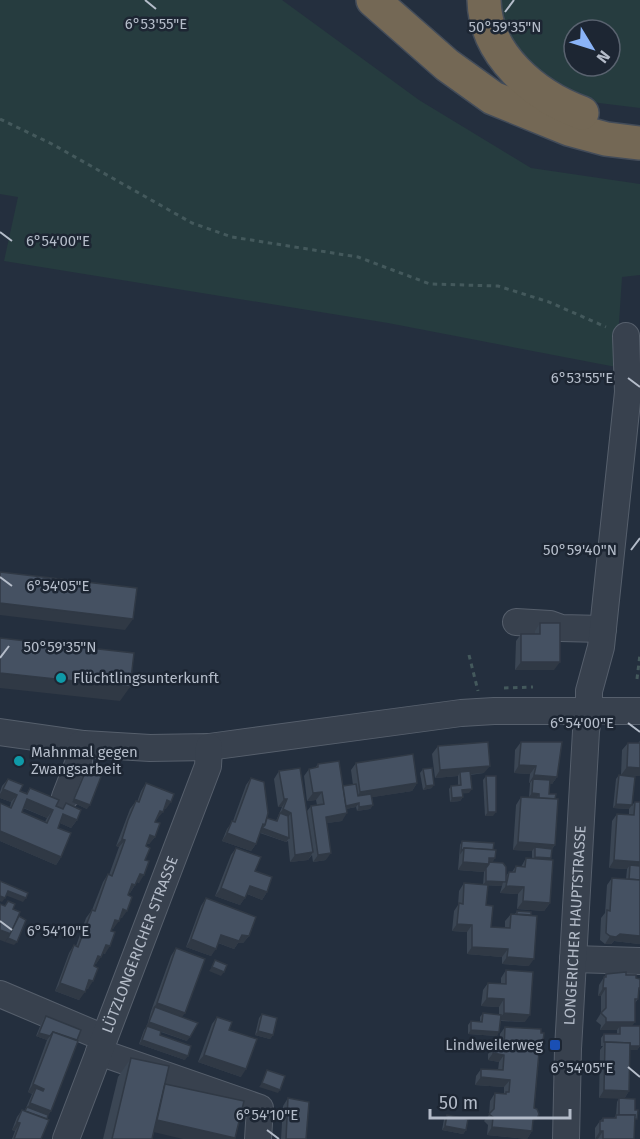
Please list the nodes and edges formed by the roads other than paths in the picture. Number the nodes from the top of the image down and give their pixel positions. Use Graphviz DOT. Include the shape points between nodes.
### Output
graph roads {
  1 [pos="373,0"];
  2 [pos="484,0"];
  3 [pos="640,123"];
  4 [pos="640,143"];
  5 [pos="626,336"];
  6 [pos="516,622"];
  7 [pos="603,629"];
  8 [pos="640,711"];
  9 [pos="589,712"];
  10 [pos="0,732"];
  11 [pos="81,744"];
  12 [pos="209,747"];
  13 [pos="65,797"];
  14 [pos="573,959"];
  15 [pos="640,961"];
  16 [pos="0,994"];
  17 [pos="101,1045"];
  18 [pos="66,1139"];
  19 [pos="258,1139"];
  20 [pos="566,1139"];
  1 -- 4 [label="highway" via="447,65 493,98 569,129"];
  2 -- 3 [label="highway" via="490,31 501,52 520,76 542,94 581,113"];
  5 -- 7 [label="street, LONGERICHER HAUPTSTRASSE" via="628,392"];
  6 -- 7 [label="street"];
  7 -- 9 [label="street, LONGERICHER HAUPTSTRASSE" via="589,691"];
  8 -- 9 [label="street"];
  9 -- 12 [label="street" via="480,712"];
  9 -- 14 [label="street, LONGERICHER HAUPTSTRASSE"];
  10 -- 11 [label="street"];
  11 -- 12 [label="street"];
  11 -- 13 [label="street"];
  12 -- 17 [label="street, LÜTZLONGERICHER STRASSE" via="208,766"];
  14 -- 15 [label="street"];
  14 -- 20 [label="street, LONGERICHER HAUPTSTRASSE"];
  16 -- 17 [label="street"];
  17 -- 18 [label="street, LÜTZLONGERICHER STRASSE"];
  17 -- 19 [label="street" via="260,1108"];
}
